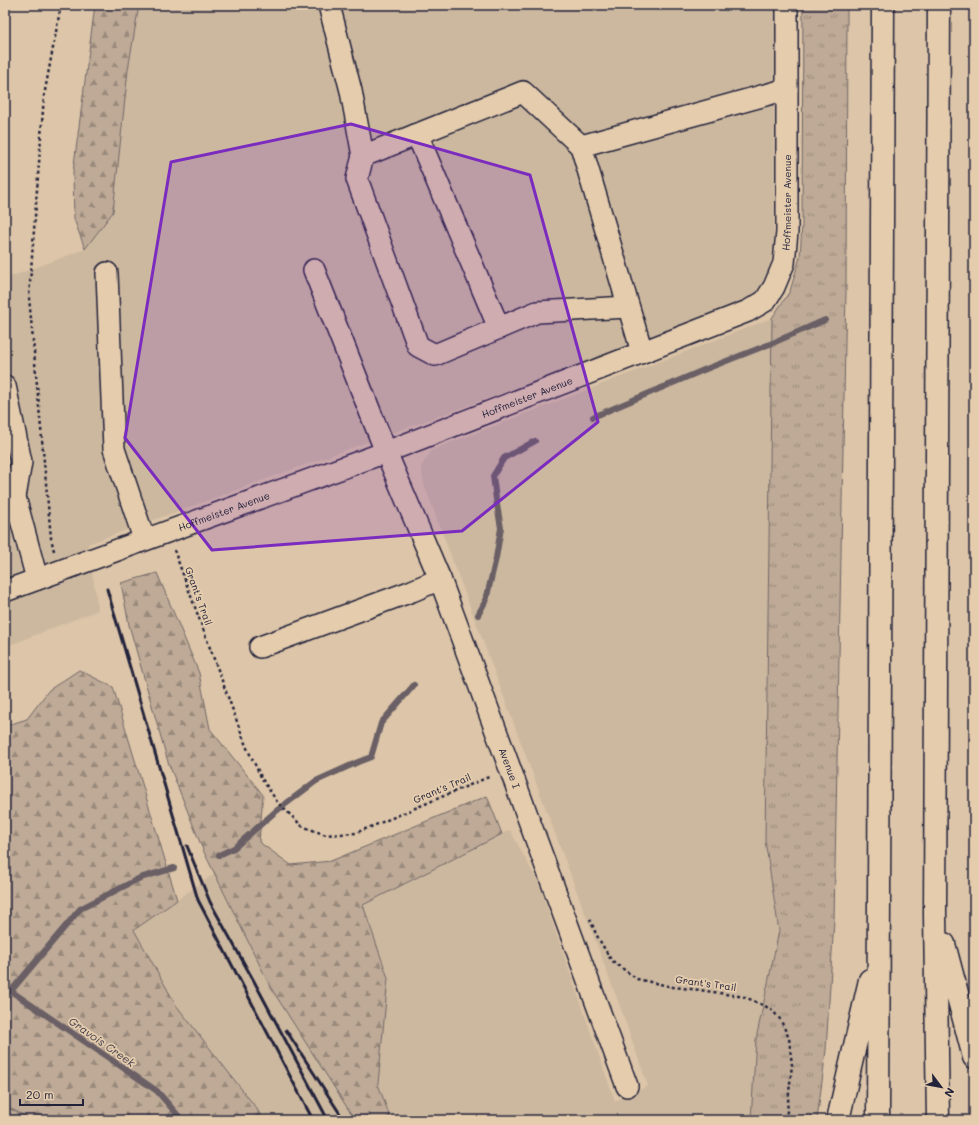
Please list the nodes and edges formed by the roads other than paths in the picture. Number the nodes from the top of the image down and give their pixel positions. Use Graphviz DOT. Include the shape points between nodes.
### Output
graph roads {
  1 [pos="330,5"];
  2 [pos="787,5"];
  3 [pos="883,5"];
  4 [pos="939,5"];
  5 [pos="787,89"];
  6 [pos="417,134"];
  7 [pos="581,146"];
  8 [pos="363,156"];
  9 [pos="314,270"];
  10 [pos="107,273"];
  11 [pos="628,307"];
  12 [pos="499,328"];
  13 [pos="642,352"];
  14 [pos="5,386"];
  15 [pos="386,452"];
  16 [pos="144,539"];
  17 [pos="37,579"];
  18 [pos="440,579"];
  19 [pos="5,591"];
  20 [pos="260,647"];
  21 [pos="936,915"];
  22 [pos="879,940"];
  23 [pos="974,1057"];
  24 [pos="627,1086"];
  25 [pos="838,1120"];
  26 [pos="878,1120"];
  27 [pos="938,1120"];
  1 -- 8 [label="street" via="351,91"];
  2 -- 5 [label="street, Hoffmeister Avenue"];
  3 -- 22 [label="highway"];
  4 -- 21 [label="highway"];
  5 -- 7 [label="street"];
  5 -- 13 [label="street, Hoffmeister Avenue" via="787,232 784,263 774,286 765,301 748,311"];
  6 -- 7 [label="street" via="523,92"];
  6 -- 8 [label="street"];
  6 -- 12 [label="street"];
  7 -- 11 [label="street"];
  8 -- 12 [label="street" via="356,179 418,346 435,355"];
  9 -- 15 [label="street, Avenue I"];
  10 -- 16 [label="street" via="114,449"];
  11 -- 12 [label="street" via="538,312"];
  11 -- 13 [label="street"];
  13 -- 15 [label="street, Hoffmeister Avenue"];
  14 -- 17 [label="street" via="21,462 15,497"];
  15 -- 16 [label="street, Hoffmeister Avenue"];
  15 -- 18 [label="street, Avenue I"];
  16 -- 17 [label="street, Hoffmeister Avenue"];
  17 -- 19 [label="street, Hoffmeister Avenue"];
  18 -- 20 [label="street"];
  18 -- 24 [label="street, Avenue I"];
  21 -- 23 [label="highway"];
  21 -- 27 [label="highway"];
  22 -- 25 [label="highway"];
  22 -- 26 [label="highway"];
}
